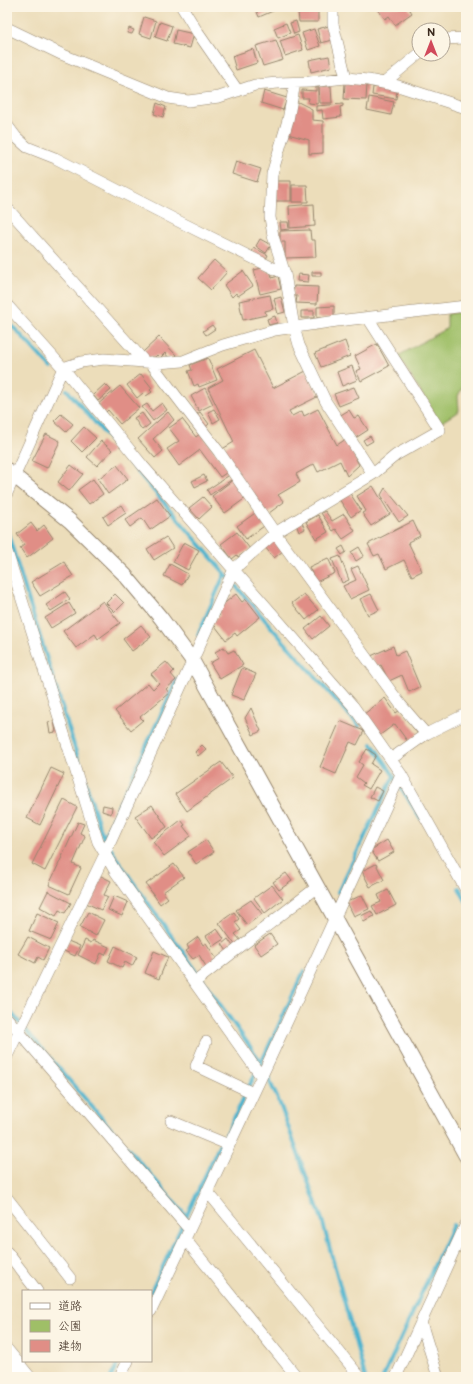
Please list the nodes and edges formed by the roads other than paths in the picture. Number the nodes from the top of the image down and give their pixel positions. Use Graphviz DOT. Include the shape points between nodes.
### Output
graph roads {
  1 [pos="173,7"];
  2 [pos="333,7"];
  3 [pos="183,9"];
  4 [pos="7,28"];
  5 [pos="466,38"];
  6 [pos="451,39"];
  7 [pos="411,61"];
  8 [pos="346,78"];
  9 [pos="295,83"];
  10 [pos="384,83"];
  11 [pos="238,91"];
  12 [pos="466,108"];
  13 [pos="7,125"];
  14 [pos="7,208"];
  15 [pos="285,274"];
  16 [pos="7,306"];
  17 [pos="466,306"];
  18 [pos="368,318"];
  19 [pos="294,327"];
  20 [pos="147,362"];
  21 [pos="63,368"];
  22 [pos="11,473"];
  23 [pos="373,474"];
  24 [pos="7,494"];
  25 [pos="275,533"];
  26 [pos="7,552"];
  27 [pos="231,575"];
  28 [pos="192,660"];
  29 [pos="466,714"];
  30 [pos="426,734"];
  31 [pos="392,759"];
  32 [pos="398,780"];
  33 [pos="107,850"];
  34 [pos="317,887"];
  35 [pos="466,890"];
  36 [pos="334,918"];
  37 [pos="199,979"];
  38 [pos="17,1026"];
  39 [pos="206,1042"];
  40 [pos="7,1056"];
  41 [pos="261,1071"];
  42 [pos="250,1091"];
  43 [pos="171,1121"];
  44 [pos="224,1143"];
  45 [pos="466,1156"];
  46 [pos="207,1191"];
  47 [pos="7,1198"];
  48 [pos="466,1224"];
  49 [pos="186,1228"];
  50 [pos="7,1252"];
  51 [pos="70,1278"];
  52 [pos="37,1290"];
  53 [pos="152,1309"];
  54 [pos="421,1322"];
  55 [pos="7,1349"];
  56 [pos="17,1361"];
  57 [pos="128,1362"];
  58 [pos="9,1377"];
  59 [pos="30,1377"];
  60 [pos="120,1377"];
  61 [pos="297,1377"];
  62 [pos="360,1377"];
  63 [pos="396,1377"];
  64 [pos="438,1377"];
  1 -- 3 [label="street"];
  2 -- 8 [label="street" via="333,24"];
  3 -- 11 [label="street"];
  4 -- 11 [label="street" via="61,54 168,98 188,101 219,97"];
  5 -- 6 [label="street"];
  7 -- 10 [label="street"];
  8 -- 9 [label="street"];
  8 -- 10 [label="street"];
  9 -- 11 [label="street" via="255,85"];
  9 -- 15 [label="street" via="288,120 272,174 270,217"];
  10 -- 12 [label="street"];
  13 -- 15 [label="street" via="27,147 56,158"];
  14 -- 20 [label="street"];
  15 -- 19 [label="street"];
  16 -- 21 [label="street"];
  17 -- 18 [label="street"];
  18 -- 19 [label="street"];
  18 -- 23 [label="street" via="440,430 396,455"];
  19 -- 20 [label="street" via="275,330 183,361"];
  19 -- 23 [label="street" via="299,345 326,402"];
  20 -- 21 [label="street" via="104,359 81,362"];
  20 -- 25 [label="street" via="218,452"];
  21 -- 22 [label="street"];
  21 -- 27 [label="street"];
  22 -- 24 [label="street"];
  22 -- 28 [label="street" via="70,521 125,575"];
  23 -- 25 [label="street"];
  25 -- 27 [label="street"];
  25 -- 30 [label="street" via="401,705"];
  26 -- 33 [label="street" via="98,842"];
  27 -- 28 [label="street"];
  27 -- 31 [label="street" via="353,706"];
  28 -- 33 [label="street"];
  28 -- 34 [label="street"];
  29 -- 30 [label="street"];
  30 -- 31 [label="street"];
  31 -- 32 [label="street"];
  32 -- 35 [label="street"];
  32 -- 36 [label="street"];
  33 -- 37 [label="street" via="116,871"];
  33 -- 38 [label="street" via="60,949"];
  34 -- 36 [label="street"];
  34 -- 37 [label="street"];
  36 -- 41 [label="street"];
  36 -- 45 [label="street"];
  37 -- 41 [label="street"];
  38 -- 40 [label="street"];
  38 -- 49 [label="street"];
  39 -- 42 [label="street" via="196,1066"];
  41 -- 42 [label="street"];
  42 -- 44 [label="street"];
  43 -- 44 [label="street"];
  44 -- 46 [label="street"];
  46 -- 49 [label="street"];
  46 -- 62 [label="street"];
  47 -- 51 [label="street"];
  48 -- 54 [label="street"];
  49 -- 53 [label="street"];
  49 -- 61 [label="street"];
  50 -- 52 [label="street"];
  54 -- 63 [label="street"];
  54 -- 64 [label="street"];
  55 -- 56 [label="street"];
  56 -- 58 [label="street"];
  56 -- 59 [label="street"];
  57 -- 60 [label="street"];
}
